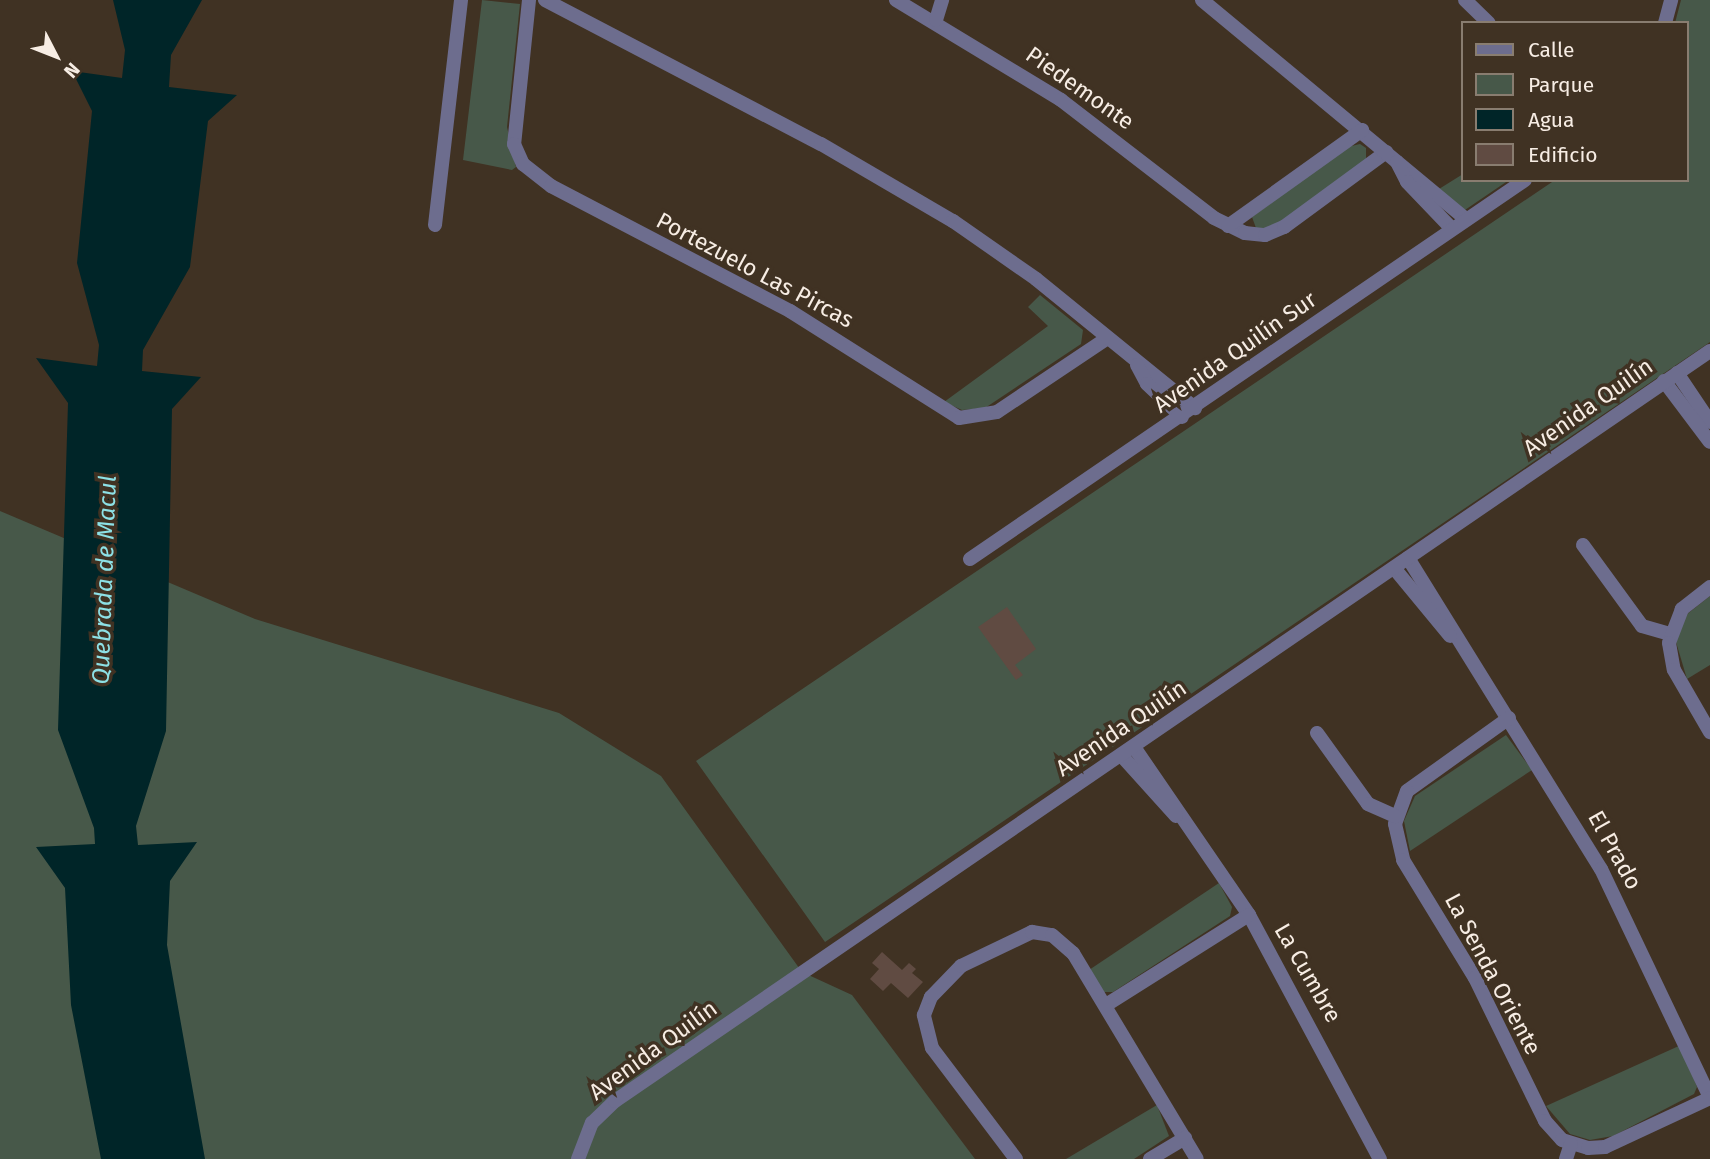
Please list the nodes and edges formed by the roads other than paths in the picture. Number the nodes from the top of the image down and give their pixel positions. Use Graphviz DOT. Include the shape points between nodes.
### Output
graph roads {
  1 [pos="461,0"];
  2 [pos="529,0"];
  3 [pos="545,0"];
  4 [pos="896,0"];
  5 [pos="1202,0"];
  6 [pos="1465,0"];
  7 [pos="1479,0"];
  8 [pos="1671,0"];
  9 [pos="939,1"];
  10 [pos="936,20"];
  11 [pos="1486,20"];
  12 [pos="1666,21"];
  13 [pos="1362,130"];
  14 [pos="1386,152"];
  15 [pos="1398,162"];
  16 [pos="1522,182"];
  17 [pos="1466,219"];
  18 [pos="435,225"];
  19 [pos="1228,226"];
  20 [pos="1452,229"];
  21 [pos="1106,339"];
  22 [pos="1710,351"];
  23 [pos="1137,365"];
  24 [pos="1677,373"];
  25 [pos="1664,381"];
  26 [pos="1195,408"];
  27 [pos="1182,417"];
  28 [pos="1710,422"];
  29 [pos="1710,442"];
  30 [pos="1583,545"];
  31 [pos="1408,558"];
  32 [pos="970,559"];
  33 [pos="1394,568"];
  34 [pos="1710,587"];
  35 [pos="1670,634"];
  36 [pos="1454,639"];
  37 [pos="1509,718"];
  38 [pos="1710,732"];
  39 [pos="1317,733"];
  40 [pos="1134,747"];
  41 [pos="1121,755"];
  42 [pos="1395,816"];
  43 [pos="1180,819"];
  44 [pos="1249,915"];
  45 [pos="1106,1005"];
  46 [pos="1710,1098"];
  47 [pos="1185,1138"];
  48 [pos="1570,1144"];
  49 [pos="578,1159"];
  50 [pos="1016,1159"];
  51 [pos="1150,1159"];
  52 [pos="1197,1159"];
  53 [pos="1380,1159"];
  54 [pos="1566,1159"];
  1 -- 18 [label="street"];
  2 -- 21 [label="street, Portezuelo Las Pircas" via="514,144 523,164 551,186 790,311 959,418 997,412"];
  3 -- 21 [label="street" via="933,208 1017,265"];
  4 -- 10 [label="street, Piedemonte"];
  5 -- 13 [label="street"];
  6 -- 11 [label="street"];
  7 -- 11 [label="street"];
  8 -- 12 [label="street"];
  9 -- 10 [label="street"];
  10 -- 19 [label="street, Piedemonte" via="1089,120"];
  13 -- 14 [label="street"];
  13 -- 19 [label="street"];
  14 -- 15 [label="street"];
  14 -- 19 [label="street, Piedemonte" via="1277,230 1253,235"];
  15 -- 17 [label="street"];
  15 -- 20 [label="street" via="1407,182"];
  16 -- 17 [label="street, Avenida Quilín Sur"];
  17 -- 20 [label="street, Avenida Quilín Sur"];
  20 -- 26 [label="street, Avenida Quilín Sur"];
  21 -- 23 [label="street"];
  22 -- 24 [label="street, Avenida Quilín"];
  23 -- 26 [label="street" via="1159,376"];
  23 -- 27 [label="street" via="1147,384"];
  24 -- 25 [label="street, Avenida Quilín"];
  24 -- 28 [label="street"];
  25 -- 29 [label="street"];
  25 -- 31 [label="street, Avenida Quilín"];
  26 -- 27 [label="street, Avenida Quilín Sur"];
  27 -- 32 [label="street, Avenida Quilín Sur"];
  30 -- 35 [label="street" via="1642,626"];
  31 -- 33 [label="street, Avenida Quilín"];
  31 -- 36 [label="street, El Prado"];
  33 -- 36 [label="street, El Prado"];
  33 -- 40 [label="street, Avenida Quilín"];
  34 -- 35 [label="street" via="1682,609"];
  35 -- 38 [label="street" via="1674,670"];
  36 -- 37 [label="street, El Prado"];
  37 -- 42 [label="street" via="1413,784"];
  37 -- 46 [label="street, El Prado" via="1601,869"];
  39 -- 42 [label="street" via="1368,804"];
  40 -- 41 [label="street, Avenida Quilín"];
  40 -- 43 [label="street, La Cumbre"];
  41 -- 43 [label="street, La Cumbre" via="1153,797"];
  41 -- 49 [label="street, Avenida Quilín" via="615,1101 592,1123"];
  42 -- 48 [label="street, La Senda Oriente" via="1403,860 1470,970 1545,1121"];
  43 -- 44 [label="street, La Cumbre"];
  44 -- 45 [label="street"];
  44 -- 53 [label="street, La Cumbre"];
  45 -- 47 [label="street"];
  45 -- 50 [label="street" via="1067,945 1043,932 1022,934 973,958 931,998 924,1015 928,1041"];
  46 -- 48 [label="street" via="1605,1147"];
  47 -- 51 [label="street"];
  47 -- 52 [label="street"];
  48 -- 54 [label="street"];
}
